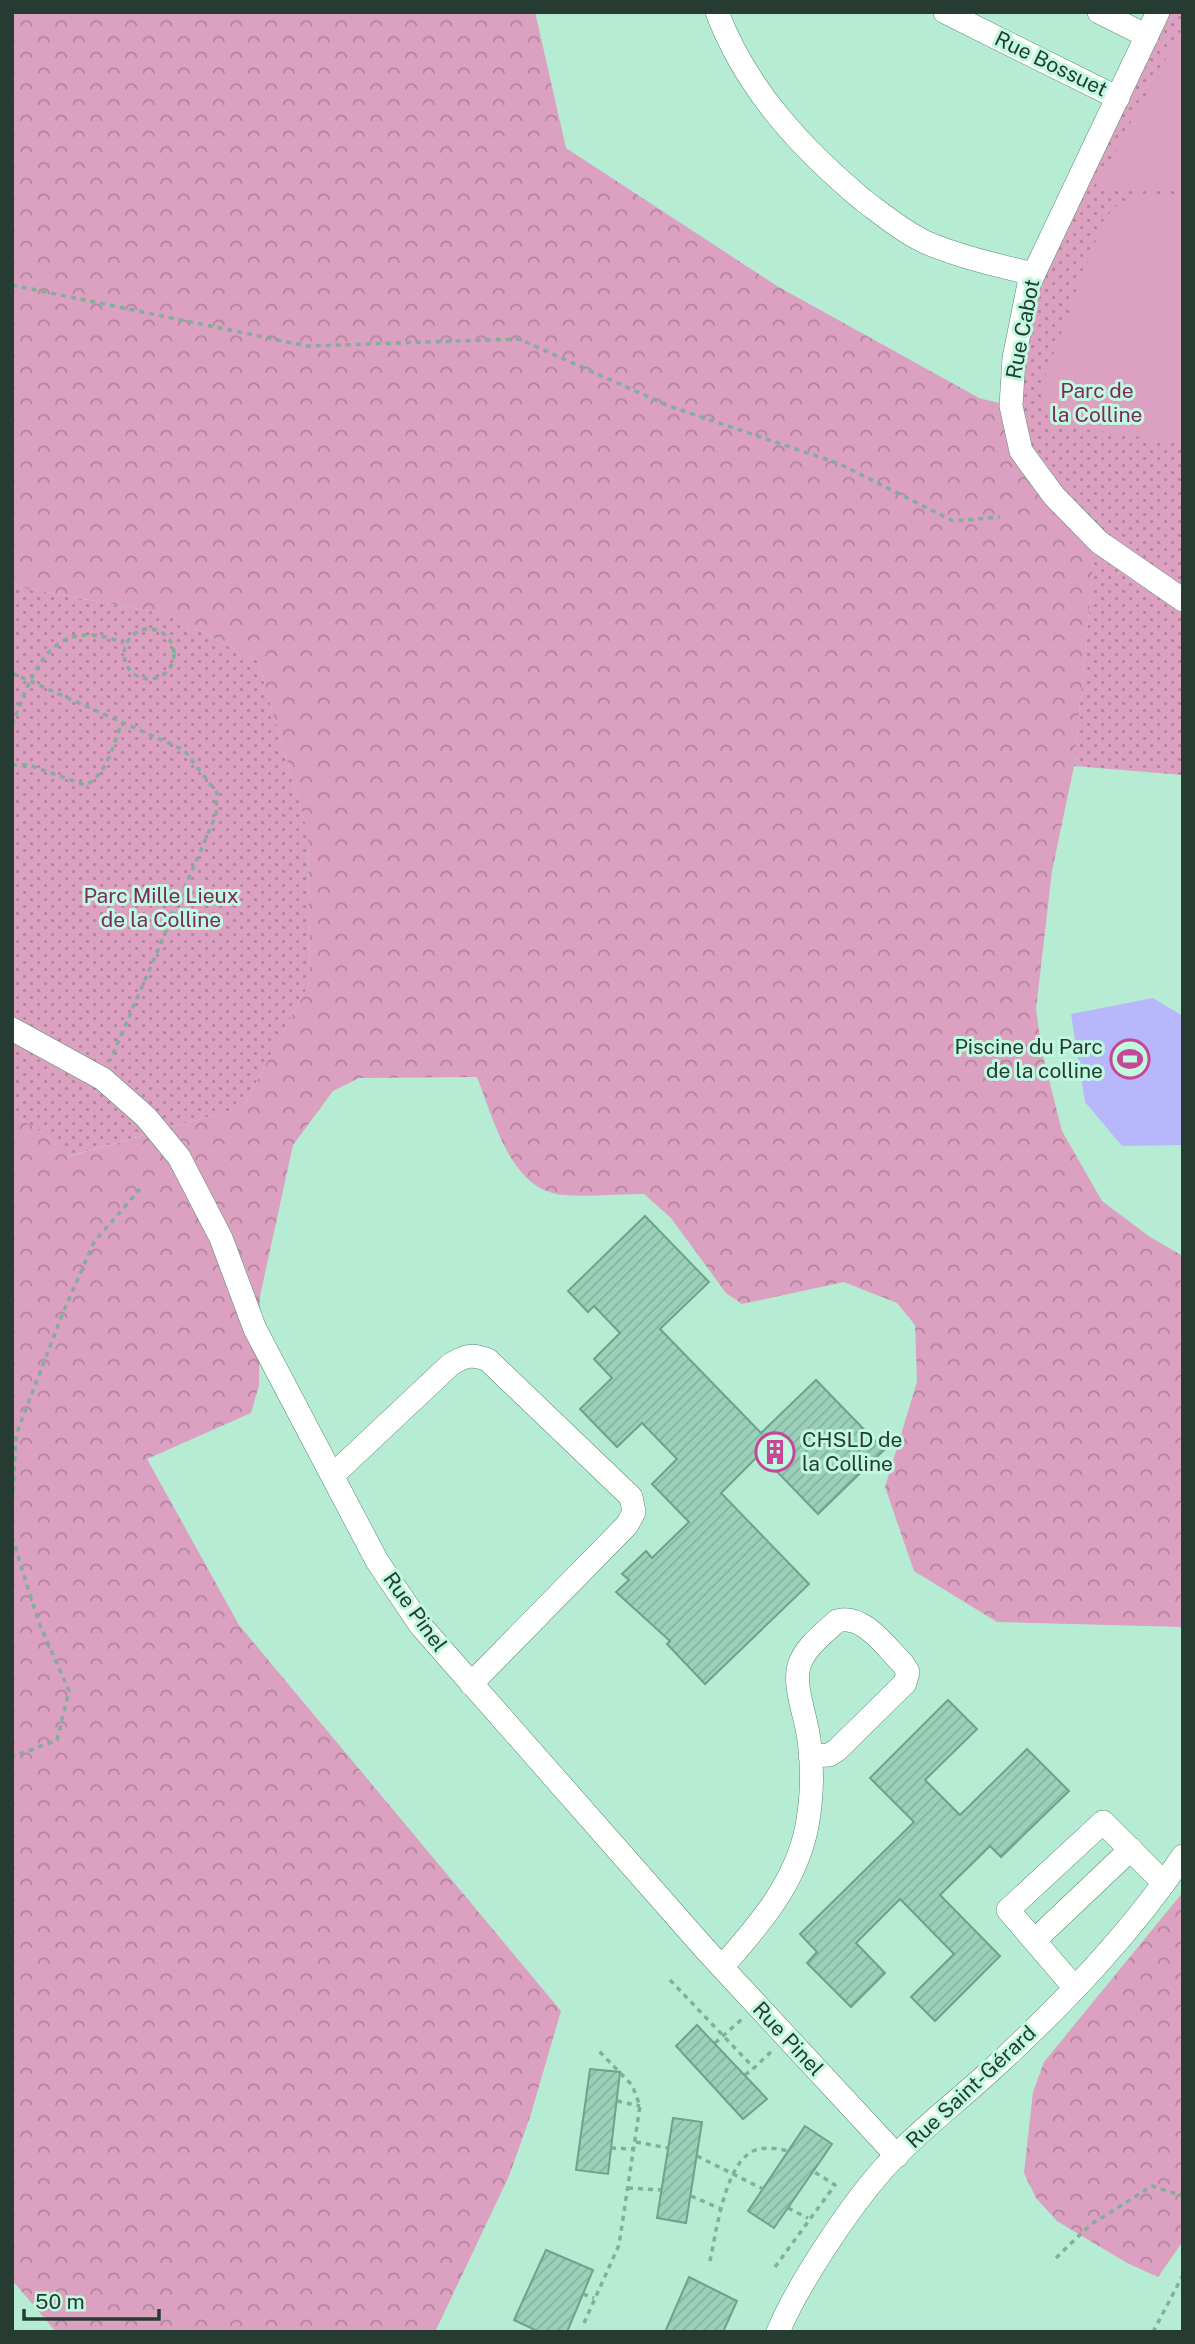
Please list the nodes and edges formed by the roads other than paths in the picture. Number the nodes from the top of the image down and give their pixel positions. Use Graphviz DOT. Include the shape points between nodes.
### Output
graph roads {
  1 [pos="717,12"];
  2 [pos="945,12"];
  3 [pos="1099,12"];
  4 [pos="1158,12"];
  5 [pos="1147,36"];
  6 [pos="1118,98"];
  7 [pos="1033,274"];
  8 [pos="1183,600"];
  9 [pos="12,1029"];
  10 [pos="333,1475"];
  11 [pos="471,1684"];
  12 [pos="810,1756"];
  13 [pos="1131,1849"];
  14 [pos="1183,1856"];
  15 [pos="1164,1883"];
  16 [pos="1035,1940"];
  17 [pos="722,1967"];
  18 [pos="1074,1987"];
  19 [pos="897,2157"];
  20 [pos="778,2332"];
  1 -- 7 [label="street" via="755,90 831,175 923,241"];
  2 -- 6 [label="street, Rue Bossuet"];
  3 -- 5 [label="street"];
  4 -- 5 [label="street, Rue Cabot"];
  5 -- 6 [label="street, Rue Cabot"];
  6 -- 7 [label="street, Rue Cabot"];
  7 -- 8 [label="street, Rue Cabot" via="1014,358 1011,406 1021,451 1054,495 1099,542"];
  9 -- 10 [label="street, Rue Pinel" via="103,1079 146,1117 180,1157 214,1223 255,1329"];
  10 -- 11 [label="street, Rue Pinel" via="395,1588"];
  10 -- 11 [label="street" via="450,1365 476,1355 488,1360 631,1497 634,1512 627,1525"];
  11 -- 17 [label="street, Rue Pinel"];
  12 -- 12 [label="street" via="799,1667 804,1655 837,1621 851,1620 862,1624 904,1664 908,1672 905,1683 829,1755"];
  12 -- 17 [label="street" via="806,1828 788,1881 770,1911"];
  13 -- 15 [label="street"];
  13 -- 16 [label="street"];
  13 -- 16 [label="street" via="1103,1822 1009,1910"];
  14 -- 15 [label="street, Rue Saint-Gérard"];
  15 -- 18 [label="street, Rue Saint-Gérard" via="1133,1927"];
  16 -- 18 [label="street"];
  17 -- 19 [label="street, Rue Pinel"];
  18 -- 19 [label="street, Rue Saint-Gérard"];
  19 -- 20 [label="street, Rue Saint-Gérard" via="857,2203 786,2311"];
}
